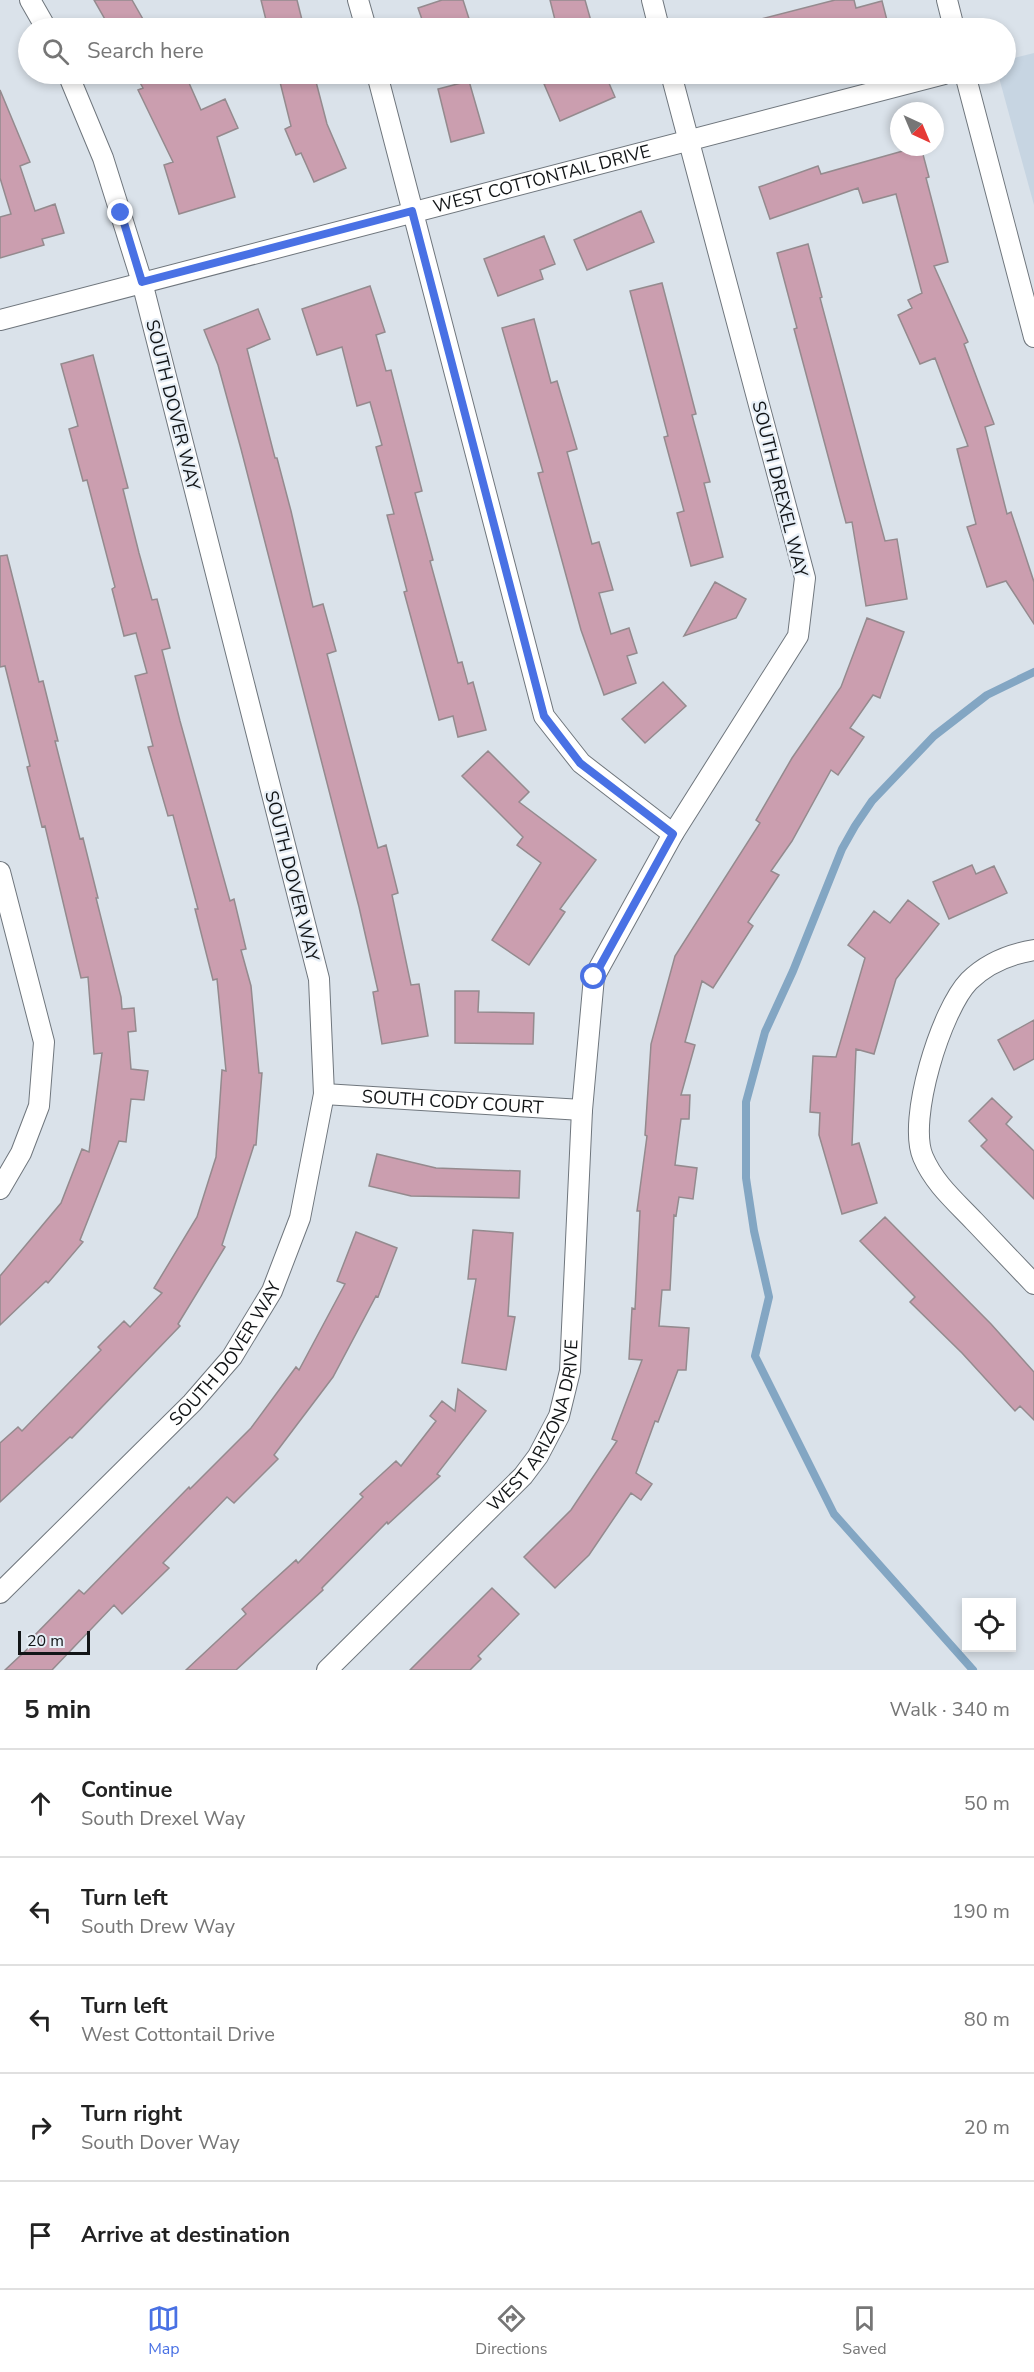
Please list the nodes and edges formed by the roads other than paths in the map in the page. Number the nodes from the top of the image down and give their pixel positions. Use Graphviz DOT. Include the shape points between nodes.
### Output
graph roads {
  1 [pos="30,0"];
  2 [pos="358,0"];
  3 [pos="652,0"];
  4 [pos="947,0"];
  5 [pos="40,18"];
  6 [pos="363,18"];
  7 [pos="656,18"];
  8 [pos="952,18"];
  9 [pos="72,84"];
  10 [pos="380,84"];
  11 [pos="674,84"];
  12 [pos="905,84"];
  13 [pos="968,84"];
  14 [pos="688,140"];
  15 [pos="412,211"];
  16 [pos="142,282"];
  17 [pos="0,320"];
  18 [pos="1034,337"];
  19 [pos="673,834"];
  20 [pos="0,872"];
  21 [pos="1034,950"];
  22 [pos="324,1094"];
  23 [pos="582,1110"];
  24 [pos="0,1189"];
  25 [pos="1034,1284"];
  26 [pos="0,1593"];
  27 [pos="327,1670"];
  1 -- 5 [label="street"];
  2 -- 6 [label="street"];
  3 -- 7 [label="street"];
  4 -- 8 [label="street"];
  9 -- 16 [label="street, SOUTH DOVER WAY" via="103,158"];
  10 -- 15 [label="street"];
  11 -- 14 [label="street, SOUTH DREXEL WAY"];
  12 -- 14 [label="street, WEST COTTONTAIL DRIVE"];
  13 -- 18 [label="street"];
  14 -- 15 [label="street, WEST COTTONTAIL DRIVE"];
  14 -- 19 [label="street, SOUTH DREXEL WAY" via="805,578 798,636"];
  15 -- 16 [label="street, WEST COTTONTAIL DRIVE"];
  15 -- 19 [label="street" via="544,716 580,763"];
  16 -- 17 [label="street, WEST COTTONTAIL DRIVE"];
  16 -- 22 [label="street, SOUTH DOVER WAY" via="319,979"];
  19 -- 23 [label="street, SOUTH DREXEL WAY" via="594,977"];
  20 -- 24 [label="street" via="45,1042 39,1106 21,1153"];
  21 -- 25 [label="street" via="1000,960 969,981 955,1001 944,1023 920,1109 918,1130 920,1150 948,1194"];
  22 -- 23 [label="street, SOUTH CODY COURT"];
  22 -- 26 [label="street, SOUTH DOVER WAY" via="300,1218 272,1291 232,1357 192,1404"];
  23 -- 27 [label="street, WEST ARIZONA DRIVE" via="572,1348 566,1394 555,1426 523,1476"];
}
